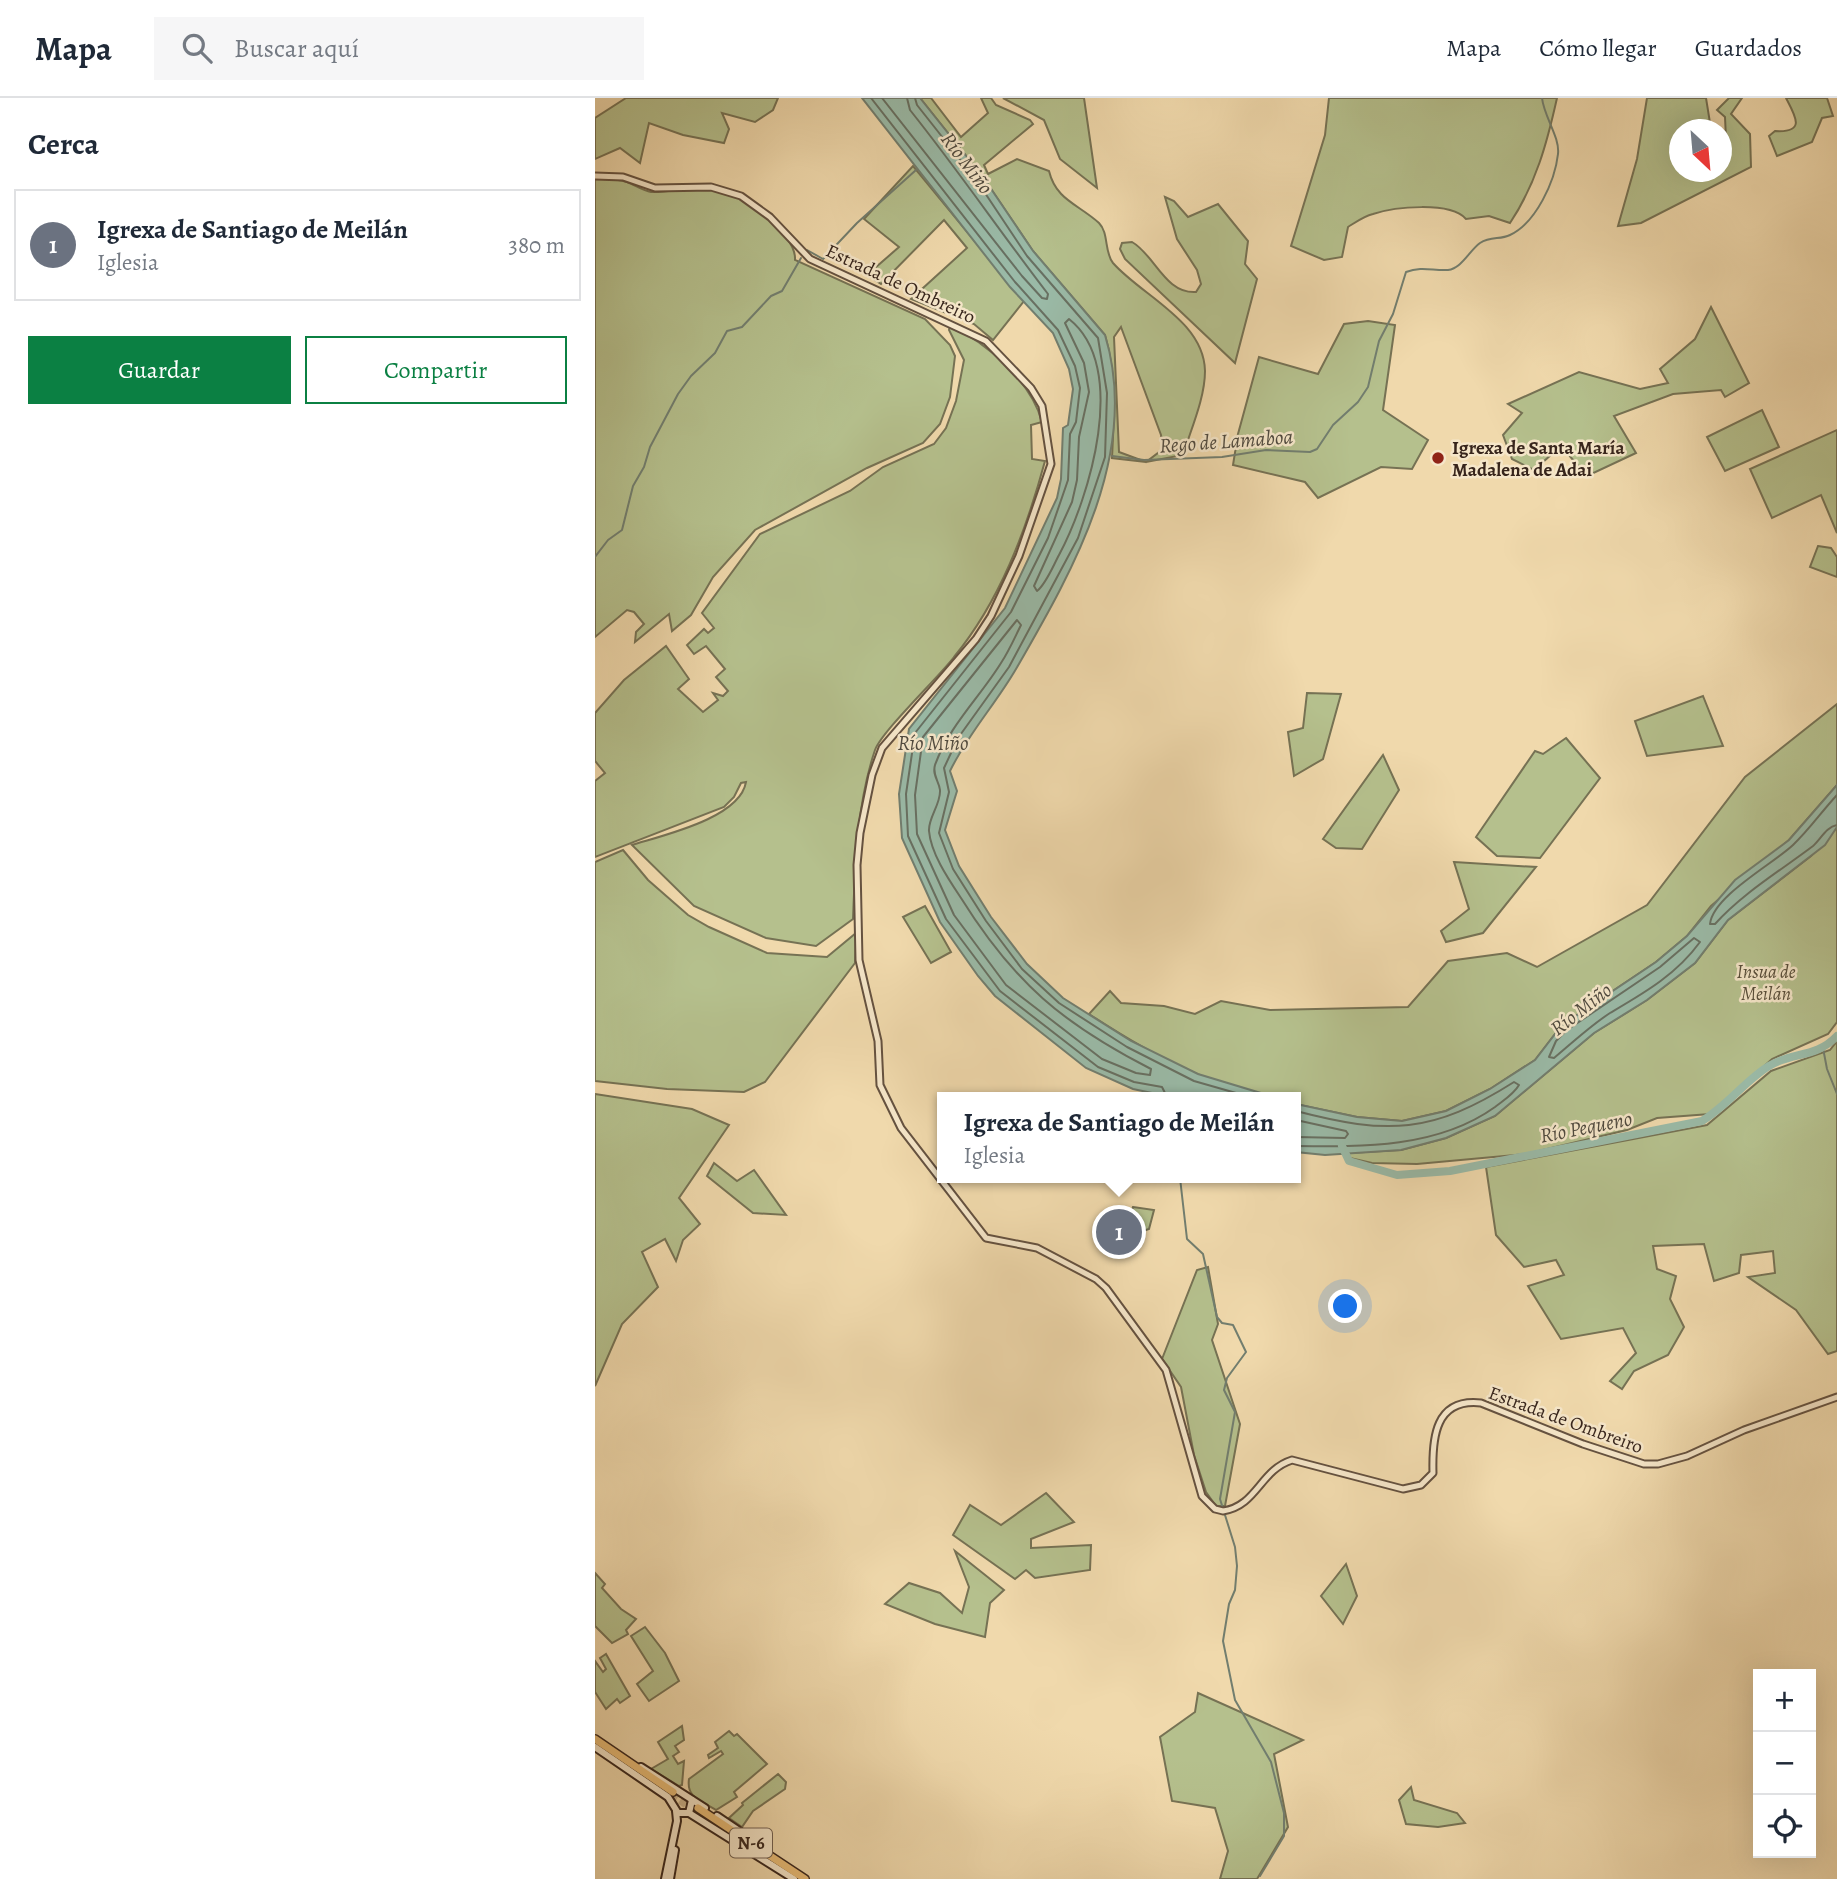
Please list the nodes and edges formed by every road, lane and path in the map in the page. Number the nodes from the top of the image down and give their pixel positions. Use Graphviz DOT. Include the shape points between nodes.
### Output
graph roads {
  1 [pos="595,176"];
  2 [pos="937,1175"];
  3 [pos="944,1183"];
  4 [pos="1837,1396"];
  5 [pos="595,1739"];
  6 [pos="595,1746"];
  7 [pos="661,1793"];
  8 [pos="683,1795"];
  9 [pos="692,1800"];
  10 [pos="674,1808"];
  11 [pos="692,1812"];
  12 [pos="674,1836"];
  13 [pos="665,1879"];
  14 [pos="670,1879"];
  15 [pos="796,1879"];
  16 [pos="806,1879"];
  1 -- 2 [label="street, Estrada de Ombreiro" via="623,177 655,188 712,187 741,196 770,217 810,259 986,341 1042,406 1051,464 1006,587 976,639 882,748 860,833 859,960 878,1041 880,1085 901,1128"];
  3 -- 4 [label="street, Estrada de Ombreiro" via="986,1238 1037,1248 1106,1288 1166,1370 1202,1496 1223,1511 1241,1506 1266,1475 1292,1461 1402,1489 1421,1485 1433,1474 1439,1421 1452,1407 1469,1402 1619,1457 1658,1464"];
  5 -- 6 [label="highway" via="672,1793"];
  5 -- 8 [label="main road"];
  6 -- 7 [label="main road"];
  7 -- 10 [label="main road"];
  7 -- 12 [label="main road" via="673,1817"];
  8 -- 9 [label="main road"];
  8 -- 10 [label="main road" via="676,1798"];
  9 -- 11 [label="main road"];
  9 -- 16 [label="main road"];
  10 -- 11 [label="main road"];
  10 -- 12 [label="main road"];
  11 -- 14 [label="main road"];
  11 -- 15 [label="highway, N-6"];
  11 -- 16 [label="highway, N-6"];
  12 -- 13 [label="main road"];
}
